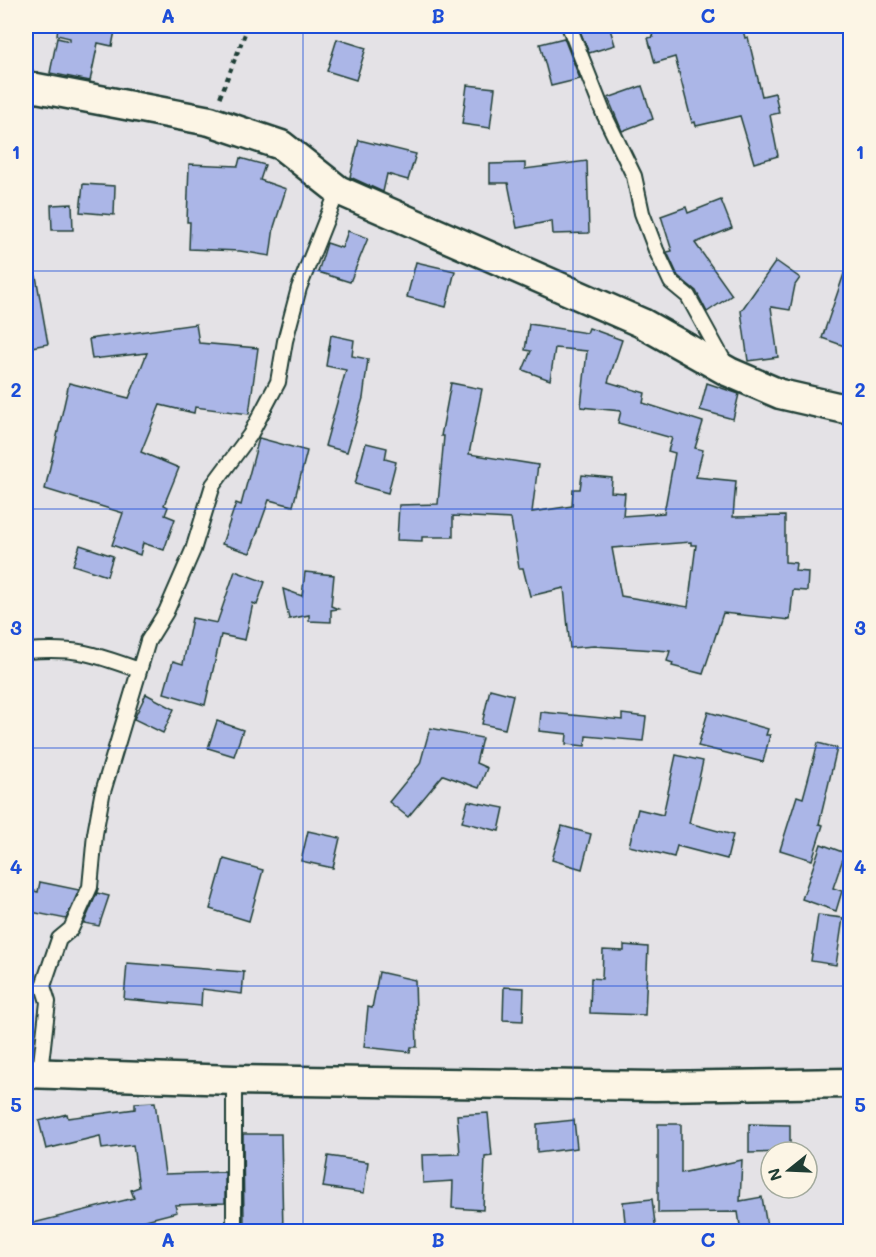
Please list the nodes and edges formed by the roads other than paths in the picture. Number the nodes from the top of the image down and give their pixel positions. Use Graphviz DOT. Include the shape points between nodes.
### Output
graph roads {
  1 [pos="569,26"];
  2 [pos="26,86"];
  3 [pos="338,190"];
  4 [pos="729,372"];
  5 [pos="850,410"];
  6 [pos="26,651"];
  7 [pos="139,670"];
  8 [pos="33,1072"];
  9 [pos="234,1080"];
  10 [pos="850,1083"];
  11 [pos="234,1232"];
  1 -- 4 [label="lane" via="634,176 656,250 671,282 688,296 697,311"];
  2 -- 3 [label="street" via="210,121 281,145"];
  3 -- 4 [label="street" via="642,323"];
  3 -- 7 [label="lane" via="299,288 278,382 250,435 213,485 193,550 166,612 148,641"];
  4 -- 5 [label="street" via="780,394"];
  6 -- 7 [label="lane" via="90,652"];
  7 -- 8 [label="lane" via="102,795 90,887 70,929 59,939 43,986 48,1002"];
  8 -- 9 [label="street"];
  9 -- 10 [label="street" via="656,1086"];
  9 -- 11 [label="lane"];
}
